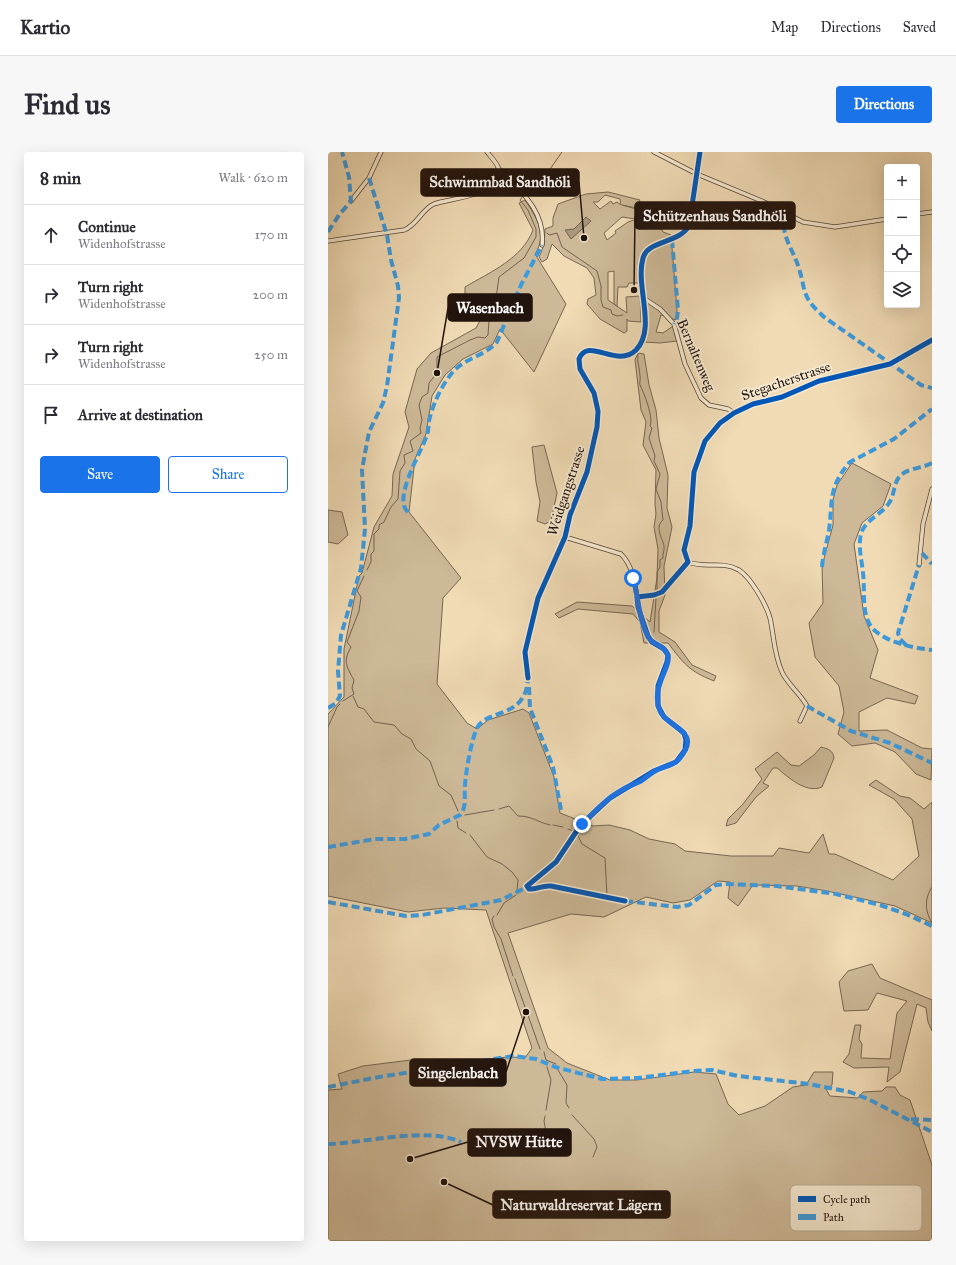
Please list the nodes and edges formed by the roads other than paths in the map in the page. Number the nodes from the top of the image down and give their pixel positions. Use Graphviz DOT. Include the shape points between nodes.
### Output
graph roads {
  1 [pos="381,152"];
  2 [pos="487,152"];
  3 [pos="654,152"];
  4 [pos="700,152"];
  5 [pos="498,169"];
  6 [pos="698,174"];
  7 [pos="351,201"];
  8 [pos="932,212"];
  9 [pos="920,214"];
  10 [pos="884,219"];
  11 [pos="328,241"];
  12 [pos="542,245"];
  13 [pos="642,297"];
  14 [pos="932,340"];
  15 [pos="734,413"];
  16 [pos="932,489"];
  17 [pos="565,537"];
  18 [pos="688,562"];
  19 [pos="919,565"];
  20 [pos="637,597"];
  21 [pos="528,678"];
  22 [pos="800,721"];
  23 [pos="625,901"];
  1 -- 7 [label="street" via="369,178"];
  2 -- 5 [label="street"];
  3 -- 6 [label="street"];
  4 -- 6 [label="street"];
  5 -- 11 [label="street" via="496,180 487,188 470,196 433,204 409,228"];
  5 -- 12 [label="street" via="526,197 540,218 543,229"];
  6 -- 10 [label="street" via="804,222 835,227"];
  6 -- 13 [label="street" via="688,228 672,240 651,248 644,255"];
  8 -- 9 [label="street"];
  13 -- 15 [label="street, Bernaltenweg" via="660,309 674,324 683,359 701,398 709,405"];
  13 -- 17 [label="street, Weidgangstrasse" via="646,327 643,340 636,350 627,356 618,357 590,350 579,357 579,367 594,393 598,420 589,466 570,515"];
  14 -- 15 [label="street, Stegacherstrasse" via="890,364 820,381"];
  15 -- 18 [label="street, Stegacherstrasse" via="711,433 698,458 694,472 690,526 684,550"];
  16 -- 19 [label="street"];
  17 -- 20 [label="street" via="620,554 632,574"];
  17 -- 21 [label="street, Weidgangstrasse" via="538,598 525,652"];
  18 -- 20 [label="street" via="662,592"];
  18 -- 22 [label="street" via="699,565 726,565 740,571 751,582 769,616 775,652 782,673 807,706"];
  20 -- 23 [label="street" via="648,636 652,642 664,648 668,655 658,686 658,706 664,718 685,734 685,750 676,762 654,771 610,798 580,826 556,862 527,887 531,890 547,885"];
}
